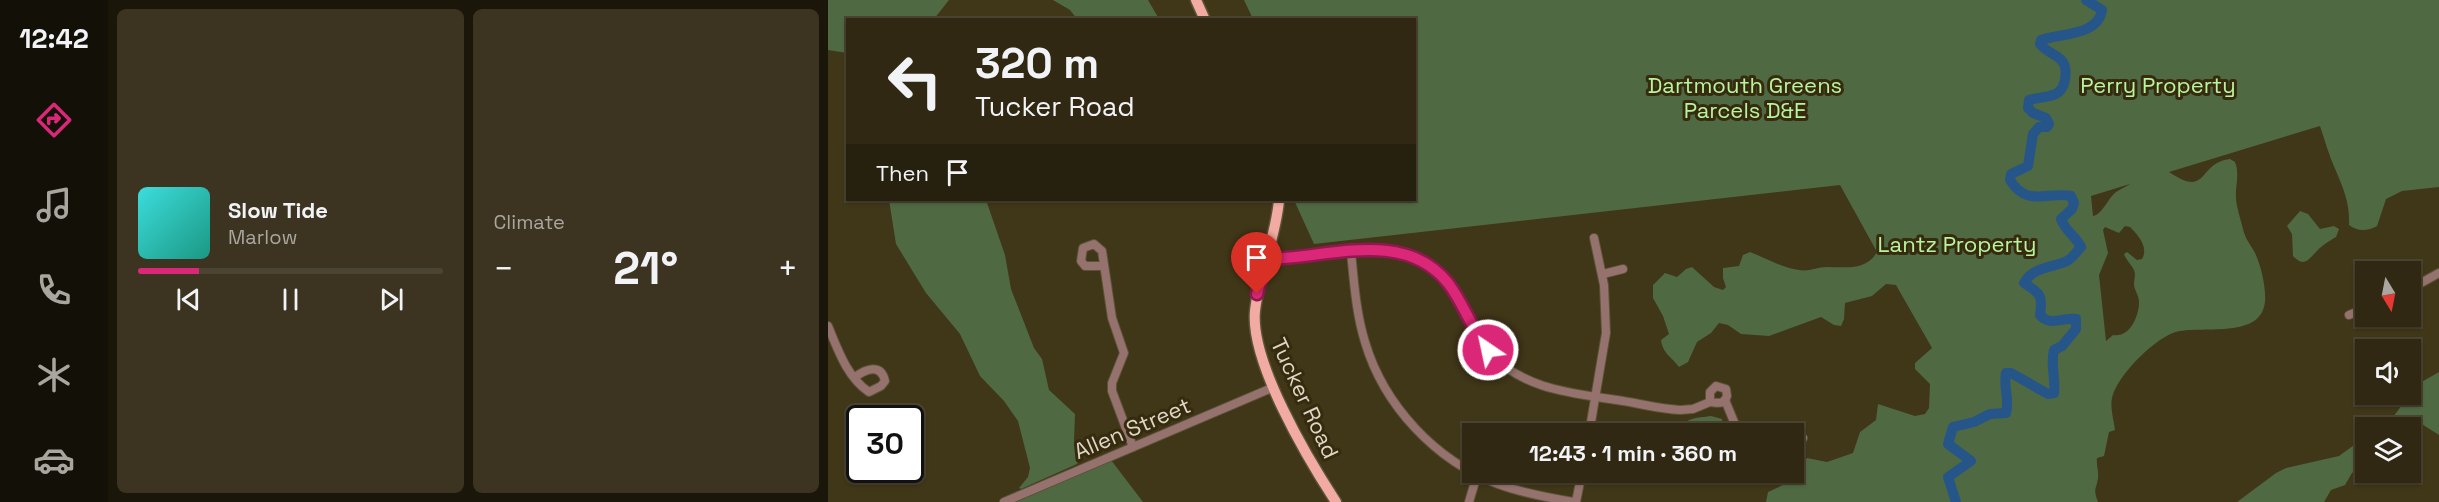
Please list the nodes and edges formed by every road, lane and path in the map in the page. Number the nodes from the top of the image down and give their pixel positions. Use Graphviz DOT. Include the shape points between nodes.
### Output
graph roads {
  1 [pos="1196,0"];
  2 [pos="1205,18"];
  3 [pos="1279,201"];
  4 [pos="1594,238"];
  5 [pos="1351,252"];
  6 [pos="1266,259"];
  7 [pos="1104,267"];
  8 [pos="1623,269"];
  9 [pos="1603,273"];
  10 [pos="2439,273"];
  11 [pos="2421,283"];
  12 [pos="2355,313"];
  13 [pos="2349,315"];
  14 [pos="828,326"];
  15 [pos="855,377"];
  16 [pos="1274,387"];
  17 [pos="1595,397"];
  18 [pos="1725,400"];
  19 [pos="1710,402"];
  20 [pos="1591,423"];
  21 [pos="1734,423"];
  22 [pos="1133,447"];
  23 [pos="1462,466"];
  24 [pos="1475,483"];
  25 [pos="1498,483"];
  26 [pos="1579,483"];
  27 [pos="1004,502"];
  28 [pos="1336,502"];
  29 [pos="1469,502"];
  30 [pos="1575,502"];
  1 -- 2 [label="main road"];
  3 -- 6 [label="main road, Tucker Road"];
  4 -- 9 [label="street"];
  5 -- 6 [label="street"];
  5 -- 17 [label="street" via="1385,250 1423,262 1451,287 1482,342 1502,365 1533,383"];
  5 -- 23 [label="street" via="1362,330 1381,381 1427,440"];
  6 -- 16 [label="main road, Tucker Road" via="1254,325"];
  7 -- 22 [label="street" via="1112,318 1124,353 1112,391"];
  8 -- 9 [label="street"];
  9 -- 17 [label="street" via="1606,333"];
  10 -- 11 [label="street"];
  12 -- 13 [label="street"];
  14 -- 15 [label="street"];
  16 -- 22 [label="street, Allen Street"];
  16 -- 28 [label="main road, Tucker Road" via="1298,440"];
  17 -- 19 [label="street" via="1680,410"];
  17 -- 20 [label="street"];
  18 -- 19 [label="street"];
  18 -- 19 [label="street" via="1726,390 1718,386 1710,392"];
  18 -- 21 [label="street"];
  22 -- 27 [label="street, Allen Street"];
  24 -- 29 [label="street"];
  25 -- 30 [label="street"];
  26 -- 30 [label="street"];
}
